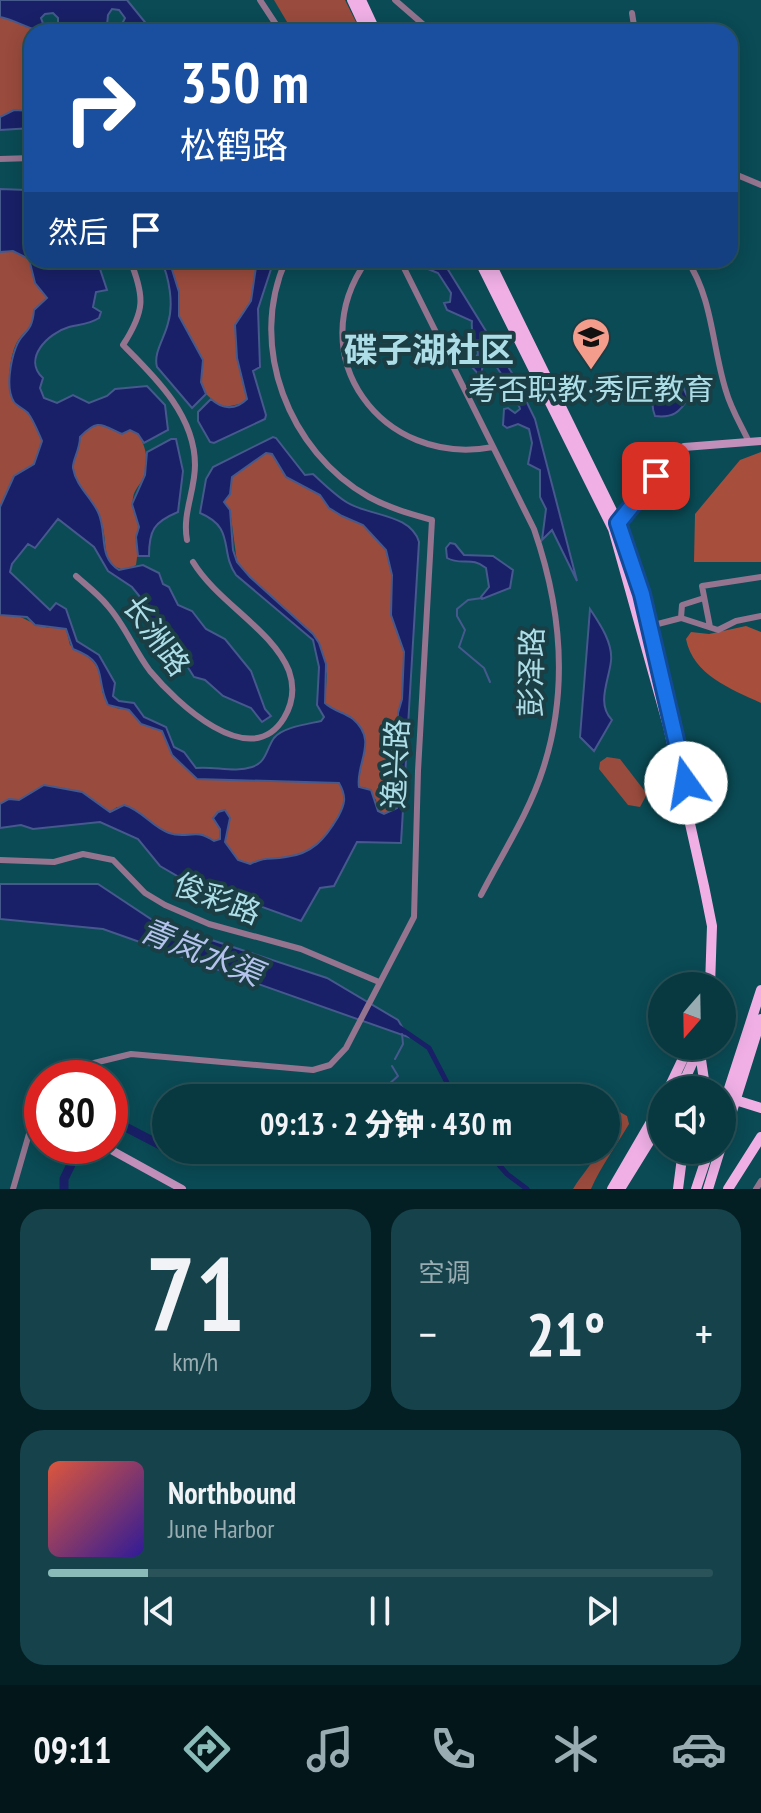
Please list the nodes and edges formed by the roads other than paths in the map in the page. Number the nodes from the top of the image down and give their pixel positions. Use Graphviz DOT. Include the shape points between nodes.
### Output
graph roads {
  1 [pos="260,0"];
  2 [pos="352,0"];
  3 [pos="361,0"];
  4 [pos="395,0"];
  5 [pos="632,13"];
  6 [pos="276,24"];
  7 [pos="363,24"];
  8 [pos="372,24"];
  9 [pos="423,24"];
  10 [pos="634,24"];
  11 [pos="24,158"];
  12 [pos="0,159"];
  13 [pos="738,175"];
  14 [pos="761,185"];
  15 [pos="133,268"];
  16 [pos="283,268"];
  17 [pos="362,268"];
  18 [pos="404,268"];
  19 [pos="483,268"];
  20 [pos="493,268"];
  21 [pos="692,268"];
  22 [pos="761,441"];
  23 [pos="749,442"];
  24 [pos="493,447"];
  25 [pos="616,526"];
  26 [pos="187,540"];
  27 [pos="193,562"];
  28 [pos="76,576"];
  29 [pos="761,577"];
  30 [pos="704,598"];
  31 [pos="761,616"];
  32 [pos="681,618"];
  33 [pos="650,626"];
  34 [pos="710,627"];
  35 [pos="0,860"];
  36 [pos="481,895"];
  37 [pos="713,972"];
  38 [pos="715,972"];
  39 [pos="379,982"];
  40 [pos="761,990"];
  41 [pos="761,1019"];
  42 [pos="106,1060"];
  43 [pos="733,1076"];
  44 [pos="736,1098"];
  45 [pos="736,1102"];
  46 [pos="761,1111"];
  47 [pos="648,1127"];
  48 [pos="761,1137"];
  49 [pos="648,1144"];
  50 [pos="24,1151"];
  51 [pos="128,1159"];
  52 [pos="681,1164"];
  53 [pos="706,1164"];
  54 [pos="713,1164"];
  55 [pos="761,1181"];
  56 [pos="702,1187"];
  57 [pos="13,1189"];
  58 [pos="182,1189"];
  59 [pos="612,1189"];
  60 [pos="620,1189"];
  61 [pos="678,1189"];
  62 [pos="728,1189"];
  63 [pos="756,1189"];
  1 -- 6 [label="street"];
  2 -- 7 [label="highway"];
  3 -- 8 [label="highway"];
  4 -- 9 [label="street"];
  5 -- 10 [label="street"];
  11 -- 12 [label="street"];
  13 -- 14 [label="street"];
  15 -- 26 [label="street" via="142,295 140,314 123,345 171,398 186,425 196,465"];
  16 -- 39 [label="street, 逸兴路" via="272,330 291,418 316,454 346,481 369,497 432,520 414,917"];
  17 -- 24 [label="street" via="349,291 343,334 345,359 367,405 395,429 430,446 467,452"];
  18 -- 24 [label="street, 彭泽路"];
  19 -- 25 [label="highway"];
  20 -- 25 [label="highway"];
  21 -- 23 [label="street" via="709,314 725,390"];
  22 -- 23 [label="main road"];
  23 -- 25 [label="main road" via="695,444 674,453"];
  24 -- 36 [label="street, 彭泽路" via="548,570 560,675 543,770"];
  25 -- 33 [label="highway"];
  25 -- 37 [label="highway" via="704,886"];
  27 -- 28 [label="street, 长洲路" via="206,584 277,651 289,673 293,697 284,717 256,738 235,737 209,725 171,695 107,604"];
  29 -- 30 [label="street" via="702,586"];
  30 -- 32 [label="street" via="682,605"];
  30 -- 34 [label="street"];
  31 -- 34 [label="street" via="718,630"];
  32 -- 33 [label="street"];
  32 -- 34 [label="street"];
  33 -- 38 [label="highway" via="715,912"];
  35 -- 39 [label="street, 俊彩路" via="54,862 83,854 113,860 145,893 165,905 209,924 301,949"];
  39 -- 42 [label="street, 逸兴路" via="346,1048 330,1065 302,1069 131,1054"];
  40 -- 43 [label="highway, bridge"];
  41 -- 44 [label="highway, bridge"];
  45 -- 46 [label="highway"];
  47 -- 59 [label="highway"];
  48 -- 62 [label="highway"];
  49 -- 60 [label="highway"];
  50 -- 57 [label="street"];
  51 -- 58 [label="main road"];
  52 -- 61 [label="highway"];
  53 -- 56 [label="highway"];
  54 -- 56 [label="highway"];
  55 -- 63 [label="street"];
}
